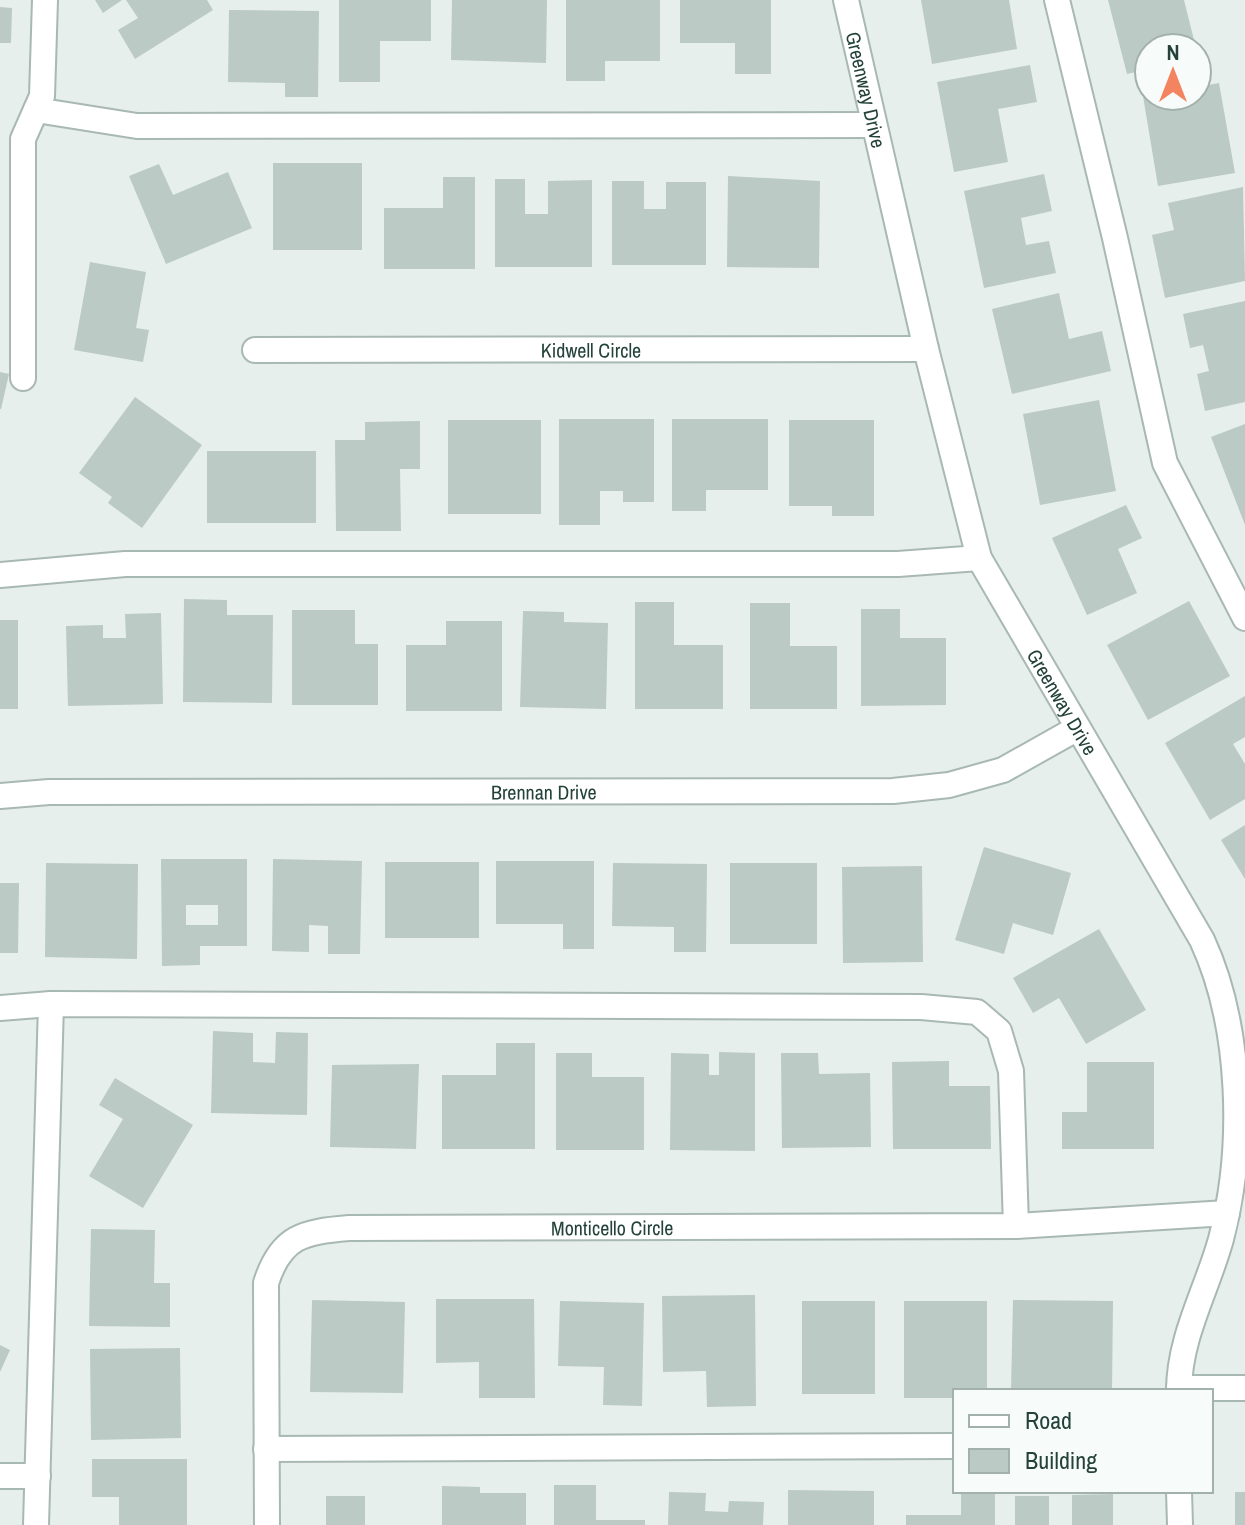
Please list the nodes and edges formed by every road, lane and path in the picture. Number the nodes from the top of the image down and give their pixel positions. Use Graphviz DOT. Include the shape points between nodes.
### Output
graph roads {
  1 [pos="45,0"];
  2 [pos="846,0"];
  3 [pos="1057,0"];
  4 [pos="36,110"];
  5 [pos="874,125"];
  6 [pos="926,349"];
  7 [pos="255,350"];
  8 [pos="23,378"];
  9 [pos="979,558"];
  10 [pos="0,575"];
  11 [pos="1245,618"];
  12 [pos="1076,729"];
  13 [pos="0,796"];
  14 [pos="51,1004"];
  15 [pos="0,1008"];
  16 [pos="1227,1213"];
  17 [pos="1016,1226"];
  18 [pos="1245,1388"];
  19 [pos="1179,1389"];
  20 [pos="1212,1389"];
  21 [pos="953,1446"];
  22 [pos="266,1449"];
  23 [pos="0,1476"];
  24 [pos="38,1476"];
  25 [pos="1179,1493"];
  26 [pos="36,1525"];
  27 [pos="267,1525"];
  28 [pos="1180,1525"];
  1 -- 4 [label="street" via="42,96"];
  2 -- 5 [label="street, Greenway Drive"];
  3 -- 11 [label="street" via="1165,463"];
  4 -- 5 [label="street" via="137,126"];
  4 -- 8 [label="street" via="23,139"];
  5 -- 6 [label="street, Greenway Drive"];
  6 -- 7 [label="street, Kidwell Circle"];
  6 -- 9 [label="street, Greenway Drive"];
  9 -- 10 [label="street" via="898,564 125,564"];
  9 -- 12 [label="street, Greenway Drive"];
  12 -- 13 [label="street, Brennan Drive" via="1003,770 949,785 893,791"];
  12 -- 16 [label="street, Greenway Drive" via="1218,974 1232,1029 1234,1130"];
  14 -- 15 [label="street"];
  14 -- 17 [label="street" via="905,1007 977,1012 999,1031 1011,1071"];
  14 -- 24 [label="street"];
  16 -- 17 [label="street, Monticello Circle"];
  16 -- 19 [label="street, Greenway Drive" via="1187,1335"];
  17 -- 22 [label="street, Monticello Circle" via="309,1232 291,1241 273,1262 266,1283"];
  18 -- 20 [label="street"];
  21 -- 22 [label="street"];
  22 -- 27 [label="street, Monticello Circle"];
  23 -- 24 [label="street"];
  24 -- 26 [label="street"];
  25 -- 28 [label="street"];
}
